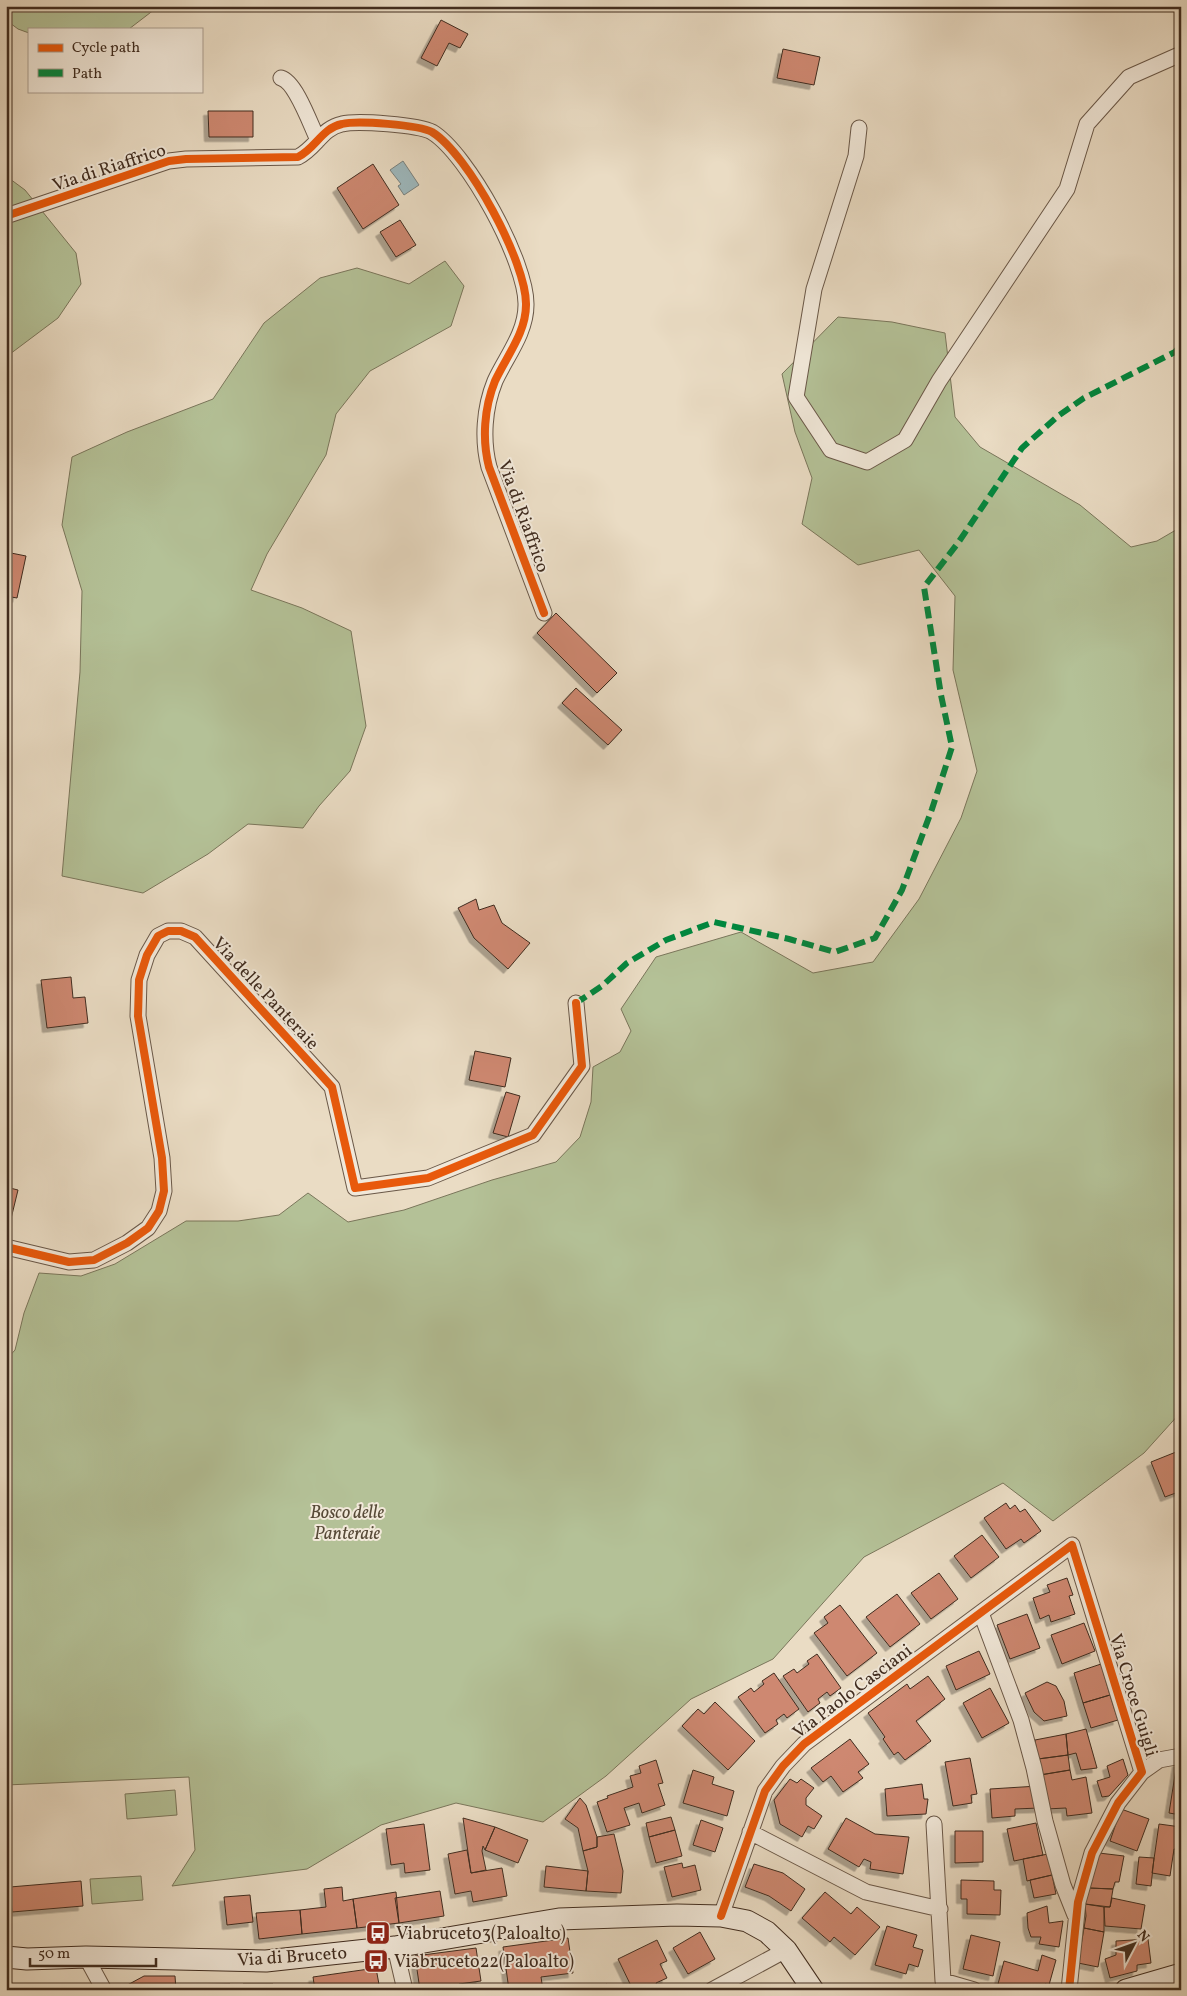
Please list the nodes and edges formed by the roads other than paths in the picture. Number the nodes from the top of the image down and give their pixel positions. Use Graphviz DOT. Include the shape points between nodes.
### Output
graph roads {
  1 [pos="1181,54"];
  2 [pos="281,78"];
  3 [pos="859,128"];
  4 [pos="318,140"];
  5 [pos="6,216"];
  6 [pos="544,613"];
  7 [pos="576,1003"];
  8 [pos="6,1247"];
  9 [pos="1072,1545"];
  10 [pos="981,1613"];
  11 [pos="1181,1756"];
  12 [pos="1142,1772"];
  13 [pos="934,1824"];
  14 [pos="750,1832"];
  15 [pos="940,1908"];
  16 [pos="721,1916"];
  17 [pos="1077,1919"];
  18 [pos="395,1947"];
  19 [pos="786,1950"];
  20 [pos="86,1957"];
  21 [pos="17,1958"];
  22 [pos="6,1964"];
  23 [pos="1181,1974"];
  24 [pos="104,1990"];
  25 [pos="405,1990"];
  26 [pos="712,1990"];
  27 [pos="813,1990"];
  28 [pos="974,1990"];
  29 [pos="1069,1990"];
  30 [pos="1126,1990"];
  1 -- 3 [label="street" via="1129,77 1086,124 1067,189 939,381 905,440 867,462 831,450 796,397 814,288 856,156"];
  2 -- 4 [label="street" via="292,86"];
  4 -- 5 [label="street, Via di Riaffrico" via="298,157 169,161"];
  4 -- 6 [label="street, Via di Riaffrico" via="328,128 356,122 431,132 465,167 502,226 523,283 526,305 523,325 490,396 485,451"];
  7 -- 8 [label="street, Via delle Panteraie" via="582,1066 533,1135 428,1178 355,1188 332,1087 195,937 181,931 168,931 158,936 139,980 138,1016 162,1158 164,1191 159,1211 148,1228 94,1260 69,1262"];
  9 -- 10 [label="street, Via Paolo Casciani"];
  9 -- 12 [label="street, Via Croce Guigli"];
  10 -- 14 [label="street, Via Paolo Casciani" via="804,1744 765,1791"];
  10 -- 17 [label="street" via="1021,1720 1063,1885"];
  11 -- 12 [label="street" via="1159,1760"];
  12 -- 17 [label="street, Via Croce Guigli" via="1118,1803 1092,1853 1078,1902"];
  13 -- 15 [label="street"];
  14 -- 15 [label="street" via="866,1892"];
  14 -- 16 [label="street, Via Paolo Casciani"];
  15 -- 28 [label="street" via="943,1981"];
  16 -- 18 [label="main road, Via di Bruceto" via="560,1919"];
  16 -- 19 [label="main road, Via di Bruceto" via="756,1925"];
  17 -- 29 [label="street, Via Croce Guigli"];
  18 -- 20 [label="main road, Via di Bruceto" via="266,1961"];
  18 -- 25 [label="street"];
  19 -- 26 [label="street"];
  19 -- 27 [label="main road, Via di Bruceto"];
  20 -- 21 [label="main road, Via di Bruceto"];
  20 -- 24 [label="street"];
  21 -- 22 [label="main road, Via di Bruceto"];
  23 -- 30 [label="main road"];
}
